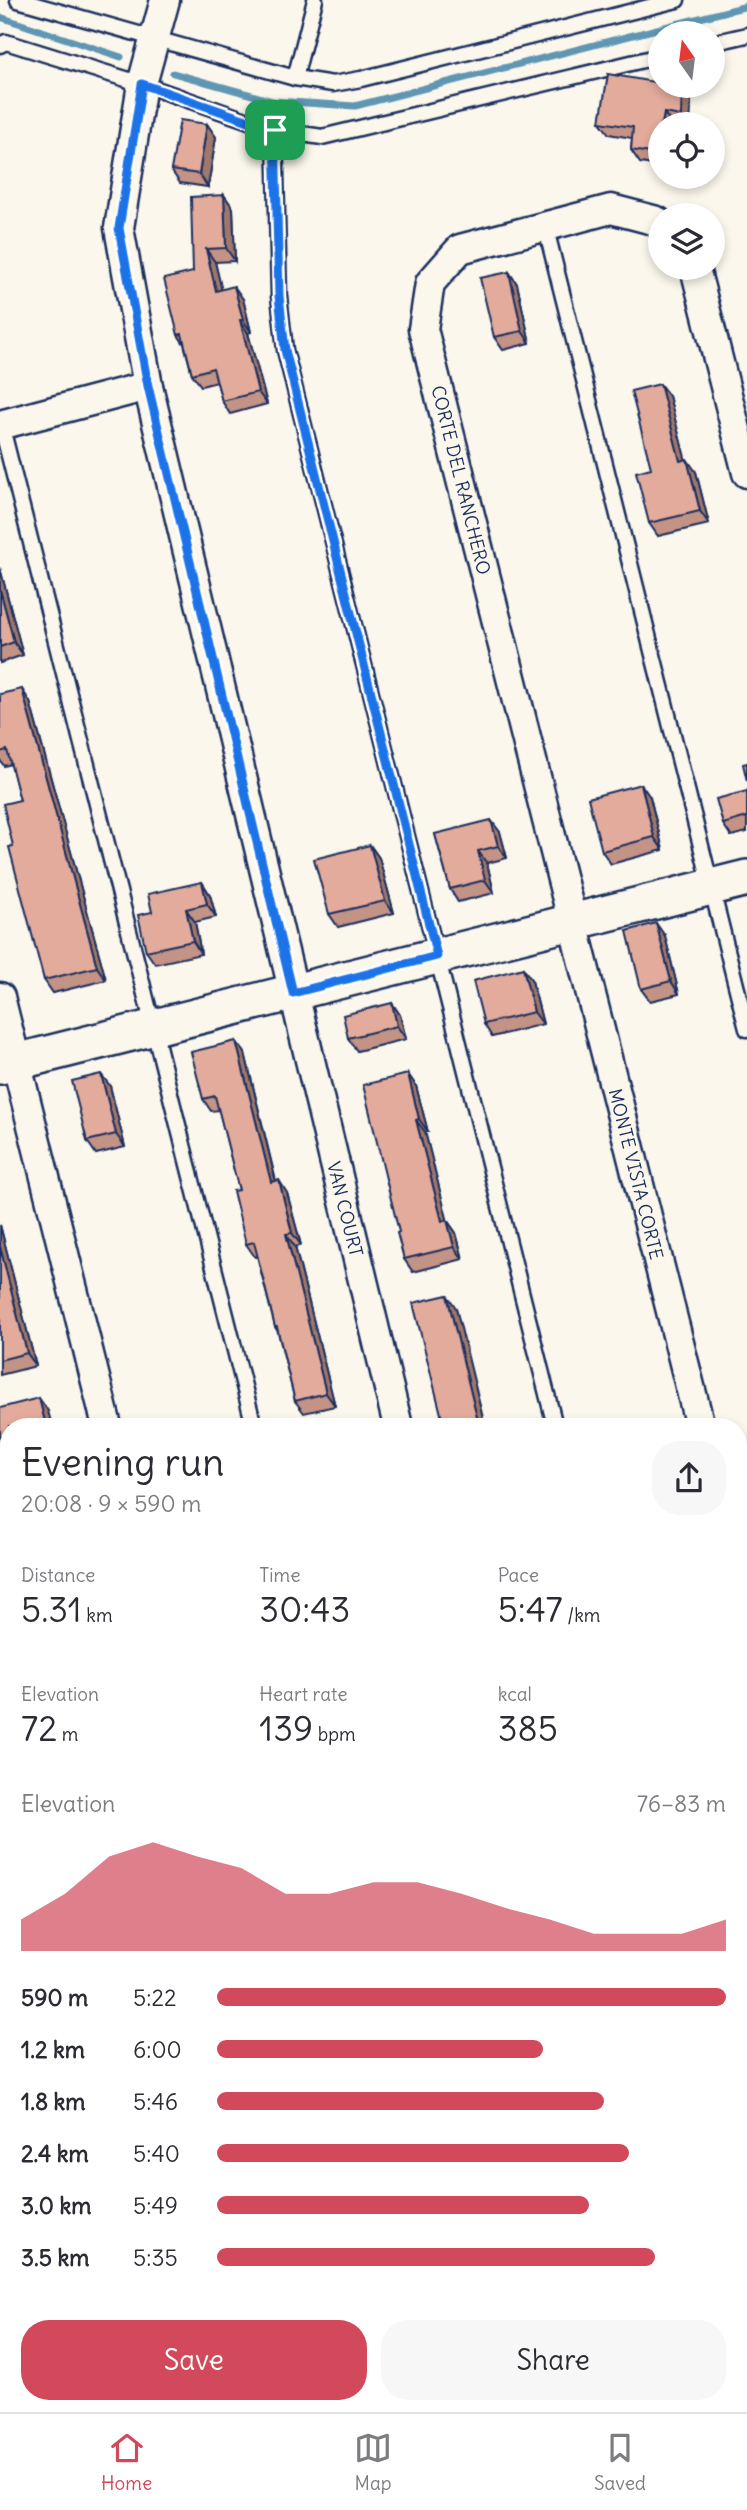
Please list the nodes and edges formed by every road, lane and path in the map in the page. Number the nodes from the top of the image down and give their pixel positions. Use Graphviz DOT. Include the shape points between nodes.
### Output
graph roads {
  1 [pos="18,0"];
  2 [pos="165,0"];
  3 [pos="315,0"];
  4 [pos="677,0"];
  5 [pos="747,35"];
  6 [pos="154,38"];
  7 [pos="725,40"];
  8 [pos="0,45"];
  9 [pos="648,59"];
  10 [pos="295,78"];
  11 [pos="142,84"];
  12 [pos="275,130"];
  13 [pos="648,219"];
  14 [pos="545,225"];
  15 [pos="698,280"];
  16 [pos="148,386"];
  17 [pos="1,422"];
  18 [pos="747,473"];
  19 [pos="747,878"];
  20 [pos="711,887"];
  21 [pos="571,922"];
  22 [pos="437,956"];
  23 [pos="293,993"];
  24 [pos="0,997"];
  25 [pos="154,1027"];
  26 [pos="747,1029"];
  27 [pos="8,1064"];
  28 [pos="105,1418"];
  29 [pos="252,1418"];
  30 [pos="396,1418"];
  31 [pos="553,1418"];
  32 [pos="698,1418"];
  1 -- 6 [label="lane"];
  2 -- 6 [label="street, VAN COURT"];
  3 -- 10 [label="lane"];
  4 -- 10 [label="lane" via="361,79 333,84"];
  5 -- 7 [label="lane"];
  6 -- 10 [label="lane"];
  6 -- 11 [label="street, VAN COURT"];
  8 -- 11 [label="lane" via="6,42"];
  9 -- 12 [label="lane" via="322,137"];
  11 -- 12 [label="lane"];
  11 -- 16 [label="street, VAN COURT" via="119,228"];
  12 -- 22 [label="lane" via="279,296 285,350"];
  13 -- 14 [label="street, CORTE DEL RANCHERO" via="611,209"];
  14 -- 20 [label="lane"];
  14 -- 21 [label="street, CORTE DEL RANCHERO" via="460,249 429,283 423,330"];
  15 -- 18 [label="street"];
  16 -- 17 [label="street"];
  16 -- 23 [label="street, VAN COURT"];
  17 -- 25 [label="lane"];
  19 -- 20 [label="street"];
  20 -- 21 [label="street"];
  20 -- 26 [label="lane"];
  21 -- 22 [label="street"];
  21 -- 32 [label="street, MONTE VISTA CORTE"];
  22 -- 23 [label="street"];
  22 -- 31 [label="lane"];
  23 -- 25 [label="street"];
  23 -- 30 [label="street, VAN COURT"];
  24 -- 27 [label="street"];
  25 -- 27 [label="street"];
  25 -- 29 [label="lane"];
  27 -- 28 [label="street"];
}
